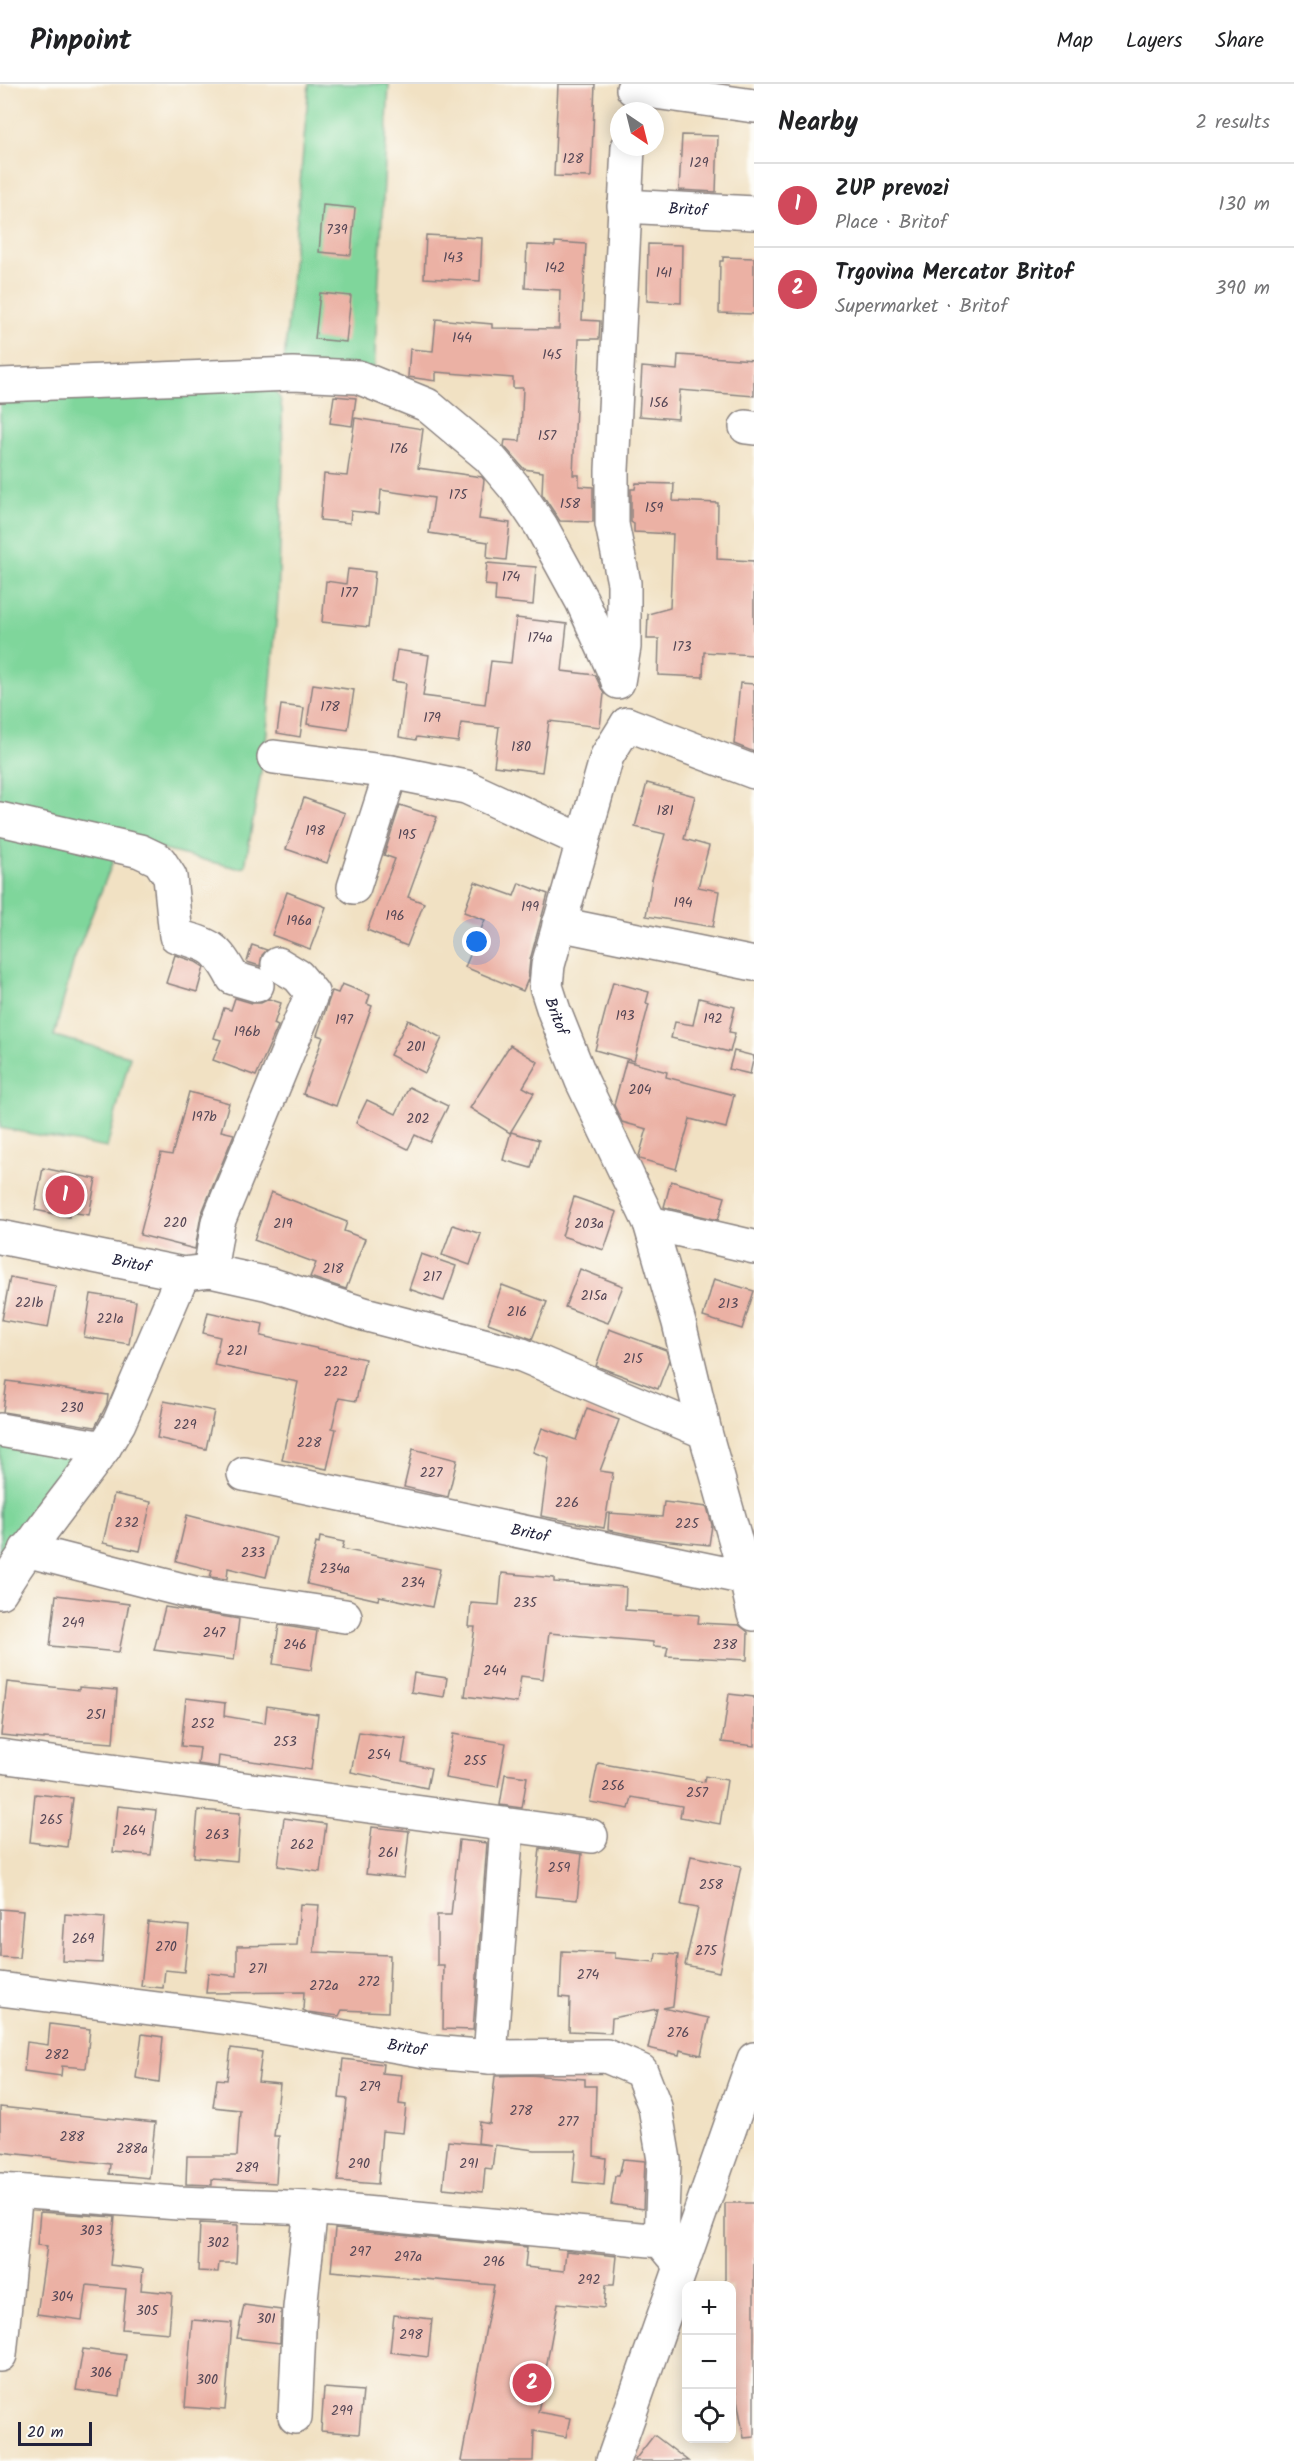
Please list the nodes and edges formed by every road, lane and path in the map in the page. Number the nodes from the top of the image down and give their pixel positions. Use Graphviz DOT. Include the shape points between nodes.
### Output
graph roads {
  1 [pos="632,95"];
  2 [pos="754,105"];
  3 [pos="627,156"];
  4 [pos="624,206"];
  5 [pos="754,213"];
  6 [pos="0,385"];
  7 [pos="617,678"];
  8 [pos="627,724"];
  9 [pos="274,757"];
  10 [pos="391,772"];
  11 [pos="754,772"];
  12 [pos="0,819"];
  13 [pos="583,842"];
  14 [pos="354,887"];
  15 [pos="559,924"];
  16 [pos="754,964"];
  17 [pos="650,1223"];
  18 [pos="0,1237"];
  19 [pos="754,1247"];
  20 [pos="196,1273"];
  21 [pos="0,1430"];
  22 [pos="705,1432"];
  23 [pos="104,1448"];
  24 [pos="244,1474"];
  25 [pos="26,1550"];
  26 [pos="746,1578"];
  27 [pos="0,1592"];
  28 [pos="754,1614"];
  29 [pos="345,1616"];
  30 [pos="0,1756"];
  31 [pos="507,1826"];
  32 [pos="591,1836"];
  33 [pos="0,1989"];
  34 [pos="490,2057"];
  35 [pos="754,2059"];
  36 [pos="8,2191"];
  37 [pos="311,2208"];
  38 [pos="671,2253"];
  39 [pos="0,2355"];
  40 [pos="295,2417"];
  41 [pos="613,2461"];
  1 -- 2 [label="street"];
  3 -- 4 [label="street"];
  4 -- 5 [label="street, Britof"];
  4 -- 7 [label="street" via="612,470 612,524 624,584 624,646"];
  6 -- 7 [label="street" via="293,374 358,377 428,405 489,457 516,489 582,600"];
  7 -- 8 [label="street"];
  8 -- 11 [label="street"];
  8 -- 13 [label="street, Britof" via="607,756"];
  9 -- 10 [label="street"];
  10 -- 13 [label="street" via="466,787"];
  10 -- 14 [label="street"];
  12 -- 20 [label="street" via="140,851 159,860 170,877 176,936 202,943 220,954 233,978 298,976 312,993"];
  13 -- 15 [label="street, Britof"];
  15 -- 16 [label="street"];
  15 -- 17 [label="street, Britof" via="546,986 582,1081"];
  17 -- 19 [label="street"];
  17 -- 22 [label="street, Britof"];
  18 -- 20 [label="street, Britof"];
  20 -- 22 [label="street, Britof" via="269,1284 364,1314 522,1355"];
  20 -- 23 [label="street"];
  21 -- 23 [label="street"];
  22 -- 26 [label="street, Britof"];
  23 -- 25 [label="street"];
  24 -- 26 [label="street, Britof"];
  25 -- 27 [label="street"];
  25 -- 29 [label="street" via="198,1594"];
  26 -- 28 [label="street, Britof"];
  30 -- 31 [label="street"];
  31 -- 32 [label="street"];
  31 -- 34 [label="street"];
  33 -- 34 [label="street, Britof" via="245,2020 432,2052"];
  34 -- 38 [label="street, Britof" via="606,2056 641,2071 656,2107"];
  35 -- 38 [label="street, Britof"];
  36 -- 37 [label="street"];
  36 -- 39 [label="street"];
  37 -- 38 [label="street"];
  37 -- 40 [label="street" via="300,2308"];
  38 -- 41 [label="street, Britof"];
}
